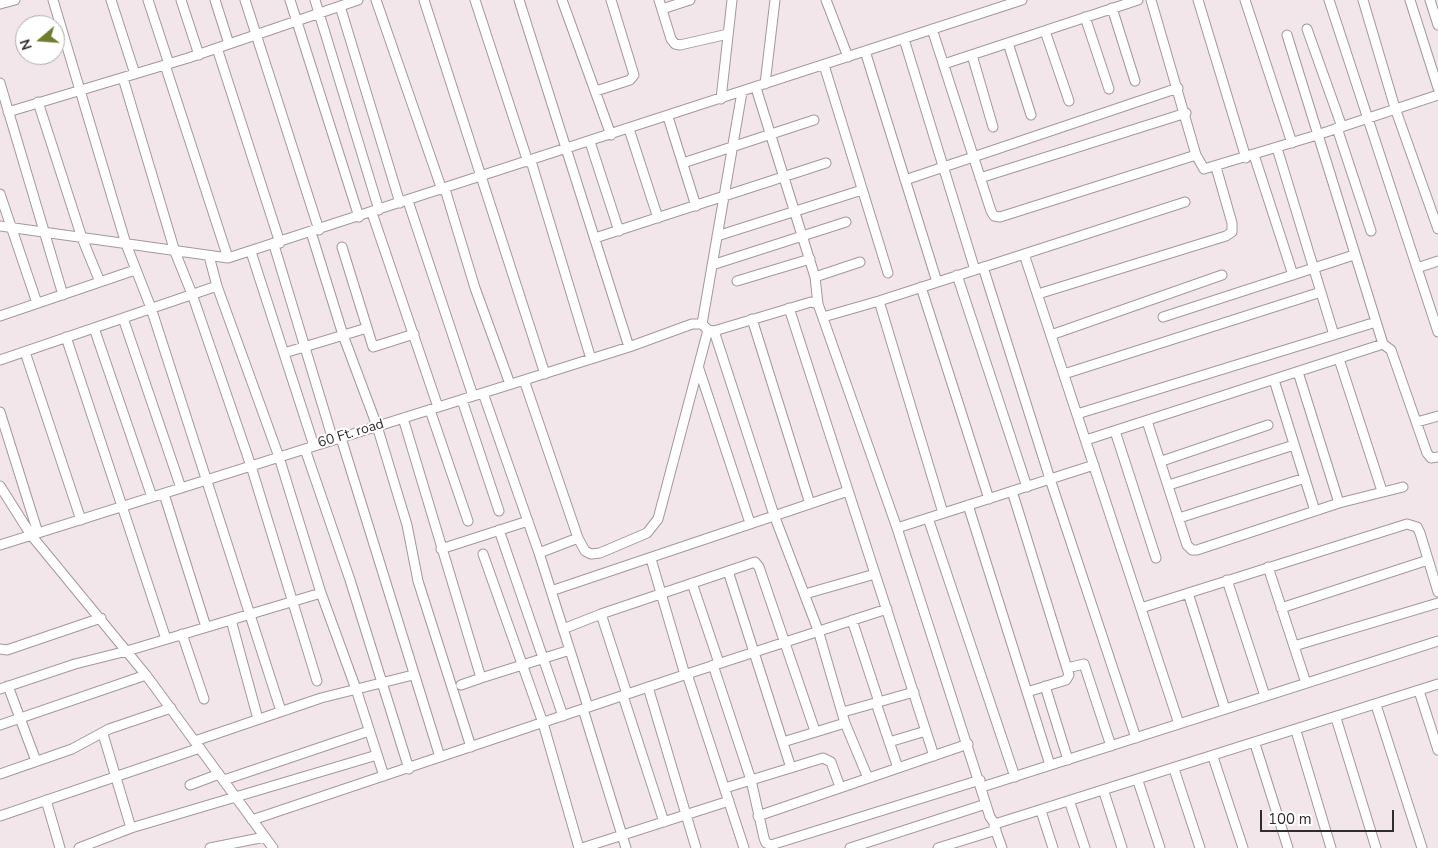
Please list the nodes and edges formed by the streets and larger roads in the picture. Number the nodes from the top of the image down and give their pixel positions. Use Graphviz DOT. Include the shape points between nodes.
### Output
graph roads {
  1 [pos="14,0"];
  2 [pos="53,0"];
  3 [pos="112,0"];
  4 [pos="148,0"];
  5 [pos="181,0"];
  6 [pos="215,0"];
  7 [pos="246,0"];
  8 [pos="290,0"];
  9 [pos="315,0"];
  10 [pos="356,0"];
  11 [pos="376,0"];
  12 [pos="424,0"];
  13 [pos="475,0"];
  14 [pos="519,0"];
  15 [pos="562,0"];
  16 [pos="611,0"];
  17 [pos="659,0"];
  18 [pos="690,0"];
  19 [pos="732,0"];
  20 [pos="775,0"];
  21 [pos="826,0"];
  22 [pos="1022,0"];
  23 [pos="1138,0"];
  24 [pos="1151,0"];
  25 [pos="1198,0"];
  26 [pos="1245,0"];
  27 [pos="1329,0"];
  28 [pos="1362,0"];
  29 [pos="1410,0"];
  30 [pos="1430,0"];
  31 [pos="1004,3"];
  32 [pos="0,4"];
  33 [pos="340,6"];
  34 [pos="1112,8"];
  35 [pos="662,9"];
  36 [pos="319,13"];
  37 [pos="1085,17"];
  38 [pos="297,20"];
  39 [pos="1438,25"];
  40 [pos="932,29"];
  41 [pos="1307,29"];
  42 [pos="1045,30"];
  43 [pos="257,34"];
  44 [pos="728,34"];
  45 [pos="1287,35"];
  46 [pos="904,39"];
  47 [pos="1008,43"];
  48 [pos="229,44"];
  49 [pos="217,48"];
  50 [pos="865,52"];
  51 [pos="199,55"];
  52 [pos="972,55"];
  53 [pos="848,57"];
  54 [pos="944,64"];
  55 [pos="167,65"];
  56 [pos="824,65"];
  57 [pos="135,74"];
  58 [pos="123,78"];
  59 [pos="1135,81"];
  60 [pos="0,83"];
  61 [pos="765,84"];
  62 [pos="756,88"];
  63 [pos="1178,88"];
  64 [pos="1438,88"];
  65 [pos="1109,89"];
  66 [pos="82,90"];
  67 [pos="596,91"];
  68 [pos="742,92"];
  69 [pos="1438,95"];
  70 [pos="2,99"];
  71 [pos="721,99"];
  72 [pos="1069,101"];
  73 [pos="38,102"];
  74 [pos="1395,108"];
  75 [pos="8,112"];
  76 [pos="1186,113"];
  77 [pos="1031,115"];
  78 [pos="668,117"];
  79 [pos="1368,117"];
  80 [pos="814,120"];
  81 [pos="992,127"];
  82 [pos="1340,127"];
  83 [pos="629,129"];
  84 [pos="611,135"];
  85 [pos="771,135"];
  86 [pos="1317,136"];
  87 [pos="590,142"];
  88 [pos="1292,143"];
  89 [pos="733,147"];
  90 [pos="1277,148"];
  91 [pos="567,149"];
  92 [pos="1196,155"];
  93 [pos="974,156"];
  94 [pos="1250,156"];
  95 [pos="530,162"];
  96 [pos="683,163"];
  97 [pos="826,163"];
  98 [pos="944,166"];
  99 [pos="1216,167"];
  100 [pos="482,177"];
  101 [pos="784,177"];
  102 [pos="980,178"];
  103 [pos="905,180"];
  104 [pos="443,190"];
  105 [pos="862,190"];
  106 [pos="0,194"];
  107 [pos="724,197"];
  108 [pos="404,202"];
  109 [pos="1185,202"];
  110 [pos="696,206"];
  111 [pos="375,211"];
  112 [pos="795,211"];
  113 [pos="359,217"];
  114 [pos="658,218"];
  115 [pos="846,222"];
  116 [pos="0,226"];
  117 [pos="11,228"];
  118 [pos="1438,229"];
  119 [pos="315,231"];
  120 [pos="619,231"];
  121 [pos="1371,231"];
  122 [pos="43,232"];
  123 [pos="717,236"];
  124 [pos="802,236"];
  125 [pos="82,238"];
  126 [pos="595,238"];
  127 [pos="126,244"];
  128 [pos="277,244"];
  129 [pos="342,247"];
  130 [pos="175,252"];
  131 [pos="251,252"];
  132 [pos="1024,254"];
  133 [pos="1354,254"];
  134 [pos="209,256"];
  135 [pos="228,258"];
  136 [pos="810,259"];
  137 [pos="1438,261"];
  138 [pos="860,262"];
  139 [pos="712,265"];
  140 [pos="979,268"];
  141 [pos="1315,268"];
  142 [pos="1417,268"];
  143 [pos="135,270"];
  144 [pos="888,273"];
  145 [pos="1222,275"];
  146 [pos="1293,275"];
  147 [pos="958,276"];
  148 [pos="815,277"];
  149 [pos="737,281"];
  150 [pos="100,282"];
  151 [pos="937,282"];
  152 [pos="217,286"];
  153 [pos="921,287"];
  154 [pos="1321,292"];
  155 [pos="192,294"];
  156 [pos="1038,294"];
  157 [pos="63,295"];
  158 [pos="879,301"];
  159 [pos="37,303"];
  160 [pos="818,304"];
  161 [pos="151,308"];
  162 [pos="789,308"];
  163 [pos="1434,309"];
  164 [pos="0,316"];
  165 [pos="823,317"];
  166 [pos="1163,317"];
  167 [pos="123,318"];
  168 [pos="752,319"];
  169 [pos="1376,322"];
  170 [pos="94,328"];
  171 [pos="367,328"];
  172 [pos="708,328"];
  173 [pos="1438,332"];
  174 [pos="414,334"];
  175 [pos="1334,334"];
  176 [pos="343,335"];
  177 [pos="1051,335"];
  178 [pos="66,338"];
  179 [pos="1382,344"];
  180 [pos="304,346"];
  181 [pos="629,347"];
  182 [pos="25,352"];
  183 [pos="284,353"];
  184 [pos="591,359"];
  185 [pos="1339,359"];
  186 [pos="0,360"];
  187 [pos="698,368"];
  188 [pos="1298,372"];
  189 [pos="545,374"];
  190 [pos="1064,374"];
  191 [pos="524,380"];
  192 [pos="1274,380"];
  193 [pos="510,384"];
  194 [pos="483,392"];
  195 [pos="473,396"];
  196 [pos="462,400"];
  197 [pos="434,408"];
  198 [pos="0,412"];
  199 [pos="1077,414"];
  200 [pos="1438,416"];
  201 [pos="402,418"];
  202 [pos="1147,421"];
  203 [pos="1417,422"];
  204 [pos="377,426"];
  205 [pos="1268,426"];
  206 [pos="1115,431"];
  207 [pos="337,439"];
  208 [pos="1086,440"];
  209 [pos="1294,445"];
  210 [pos="310,447"];
  211 [pos="279,457"];
  212 [pos="1438,457"];
  213 [pos="1162,461"];
  214 [pos="1094,465"];
  215 [pos="251,466"];
  216 [pos="1305,478"];
  217 [pos="1050,479"];
  218 [pos="206,480"];
  219 [pos="1170,485"];
  220 [pos="0,486"];
  221 [pos="1027,487"];
  222 [pos="1403,487"];
  223 [pos="181,488"];
  224 [pos="848,491"];
  225 [pos="1012,491"];
  226 [pos="1382,491"];
  227 [pos="164,494"];
  228 [pos="3,496"];
  229 [pos="152,497"];
  230 [pos="989,498"];
  231 [pos="1339,503"];
  232 [pos="810,504"];
  233 [pos="968,505"];
  234 [pos="122,506"];
  235 [pos="499,511"];
  236 [pos="1315,511"];
  237 [pos="943,513"];
  238 [pos="774,516"];
  239 [pos="928,518"];
  240 [pos="1179,518"];
  241 [pos="81,520"];
  242 [pos="468,521"];
  243 [pos="528,521"];
  244 [pos="750,523"];
  245 [pos="897,528"];
  246 [pos="499,530"];
  247 [pos="34,534"];
  248 [pos="578,538"];
  249 [pos="0,545"];
  250 [pos="441,549"];
  251 [pos="539,553"];
  252 [pos="484,554"];
  253 [pos="1156,558"];
  254 [pos="651,559"];
  255 [pos="1428,560"];
  256 [pos="1268,567"];
  257 [pos="728,571"];
  258 [pos="875,574"];
  259 [pos="1227,580"];
  260 [pos="692,583"];
  261 [pos="551,591"];
  262 [pos="321,592"];
  263 [pos="1438,592"];
  264 [pos="1188,593"];
  265 [pos="660,594"];
  266 [pos="805,594"];
  267 [pos="291,602"];
  268 [pos="1438,603"];
  269 [pos="1141,608"];
  270 [pos="1282,608"];
  271 [pos="887,609"];
  272 [pos="252,614"];
  273 [pos="602,614"];
  274 [pos="101,618"];
  275 [pos="231,620"];
  276 [pos="852,620"];
  277 [pos="206,627"];
  278 [pos="563,629"];
  279 [pos="818,630"];
  280 [pos="182,634"];
  281 [pos="166,640"];
  282 [pos="1438,641"];
  283 [pos="784,642"];
  284 [pos="1294,646"];
  285 [pos="0,649"];
  286 [pos="570,650"];
  287 [pos="127,651"];
  288 [pos="755,652"];
  289 [pos="543,659"];
  290 [pos="716,664"];
  291 [pos="522,665"];
  292 [pos="1066,668"];
  293 [pos="686,674"];
  294 [pos="146,675"];
  295 [pos="413,675"];
  296 [pos="481,678"];
  297 [pos="317,681"];
  298 [pos="382,683"];
  299 [pos="1306,683"];
  300 [pos="461,684"];
  301 [pos="1438,684"];
  302 [pos="1045,686"];
  303 [pos="4,687"];
  304 [pos="648,687"];
  305 [pos="356,689"];
  306 [pos="1419,690"];
  307 [pos="914,692"];
  308 [pos="1027,692"];
  309 [pos="625,695"];
  310 [pos="1265,696"];
  311 [pos="204,699"];
  312 [pos="878,703"];
  313 [pos="1376,705"];
  314 [pos="171,708"];
  315 [pos="585,708"];
  316 [pos="1225,709"];
  317 [pos="281,711"];
  318 [pos="843,712"];
  319 [pos="563,716"];
  320 [pos="22,718"];
  321 [pos="1336,718"];
  322 [pos="258,719"];
  323 [pos="543,722"];
  324 [pos="845,723"];
  325 [pos="1179,724"];
  326 [pos="0,725"];
  327 [pos="369,731"];
  328 [pos="815,731"];
  329 [pos="926,731"];
  330 [pos="1296,731"];
  331 [pos="103,734"];
  332 [pos="1136,738"];
  333 [pos="783,742"];
  334 [pos="889,742"];
  335 [pos="968,744"];
  336 [pos="1255,744"];
  337 [pos="198,745"];
  338 [pos="1111,746"];
  339 [pos="470,747"];
  340 [pos="1438,750"];
  341 [pos="377,755"];
  342 [pos="934,756"];
  343 [pos="440,757"];
  344 [pos="1213,757"];
  345 [pos="1068,760"];
  346 [pos="36,762"];
  347 [pos="1050,765"];
  348 [pos="792,768"];
  349 [pos="898,768"];
  350 [pos="409,769"];
  351 [pos="1174,769"];
  352 [pos="0,774"];
  353 [pos="384,776"];
  354 [pos="115,777"];
  355 [pos="222,777"];
  356 [pos="1014,777"];
  357 [pos="868,778"];
  358 [pos="751,780"];
  359 [pos="1138,781"];
  360 [pos="981,784"];
  361 [pos="190,785"];
  362 [pos="840,787"];
  363 [pos="725,788"];
  364 [pos="1104,792"];
  365 [pos="237,798"];
  366 [pos="46,800"];
  367 [pos="729,801"];
  368 [pos="1070,802"];
  369 [pos="986,804"];
  370 [pos="1041,812"];
  371 [pos="687,814"];
  372 [pos="0,816"];
  373 [pos="758,816"];
  374 [pos="252,820"];
  375 [pos="664,822"];
  376 [pos="994,827"];
  377 [pos="131,828"];
  378 [pos="622,835"];
  379 [pos="265,837"];
  380 [pos="60,848"];
  381 [pos="79,848"];
  382 [pos="210,848"];
  383 [pos="273,848"];
  384 [pos="581,848"];
  385 [pos="626,848"];
  386 [pos="696,848"];
  387 [pos="744,848"];
  388 [pos="850,848"];
  389 [pos="938,848"];
  390 [pos="1002,848"];
  391 [pos="1053,848"];
  392 [pos="1085,848"];
  393 [pos="1122,848"];
  394 [pos="1160,848"];
  395 [pos="1200,848"];
  396 [pos="1243,848"];
  397 [pos="1288,848"];
  398 [pos="1331,848"];
  399 [pos="1376,848"];
  400 [pos="1422,848"];
  1 -- 32 [label="street"];
  2 -- 66 [label="street"];
  3 -- 57 [label="street"];
  4 -- 55 [label="street"];
  5 -- 51 [label="street"];
  6 -- 48 [label="street"];
  7 -- 43 [label="street"];
  8 -- 38 [label="street"];
  9 -- 36 [label="street"];
  10 -- 33 [label="street"];
  11 -- 104 [label="street"];
  12 -- 100 [label="street"];
  13 -- 95 [label="street"];
  14 -- 91 [label="street"];
  15 -- 67 [label="street"];
  16 -- 67 [label="street" via="634,75 630,80"];
  17 -- 35 [label="street"];
  18 -- 35 [label="street"];
  19 -- 44 [label="street"];
  20 -- 61 [label="street"];
  21 -- 53 [label="street"];
  22 -- 31 [label="street"];
  23 -- 34 [label="street"];
  24 -- 63 [label="street"];
  25 -- 94 [label="street"];
  26 -- 88 [label="street"];
  27 -- 79 [label="street"];
  28 -- 74 [label="street"];
  29 -- 64 [label="street"];
  30 -- 39 [label="street"];
  31 -- 40 [label="street"];
  33 -- 36 [label="street"];
  33 -- 108 [label="street"];
  34 -- 37 [label="street"];
  34 -- 59 [label="street"];
  35 -- 44 [label="street" via="675,44"];
  36 -- 38 [label="street"];
  36 -- 111 [label="street"];
  37 -- 42 [label="street"];
  37 -- 65 [label="street"];
  38 -- 43 [label="street"];
  38 -- 113 [label="street"];
  40 -- 46 [label="street"];
  40 -- 54 [label="street"];
  41 -- 82 [label="street"];
  42 -- 47 [label="street"];
  42 -- 72 [label="street"];
  43 -- 48 [label="street"];
  43 -- 119 [label="street"];
  44 -- 71 [label="street"];
  45 -- 86 [label="street"];
  46 -- 50 [label="street"];
  46 -- 98 [label="street"];
  47 -- 52 [label="street"];
  47 -- 77 [label="street"];
  48 -- 49 [label="street"];
  49 -- 51 [label="street"];
  49 -- 128 [label="street"];
  50 -- 53 [label="street"];
  50 -- 103 [label="street"];
  51 -- 55 [label="street"];
  52 -- 54 [label="street"];
  52 -- 81 [label="street"];
  53 -- 56 [label="street"];
  54 -- 93 [label="street"];
  55 -- 57 [label="street"];
  55 -- 135 [label="street"];
  56 -- 61 [label="street"];
  56 -- 105 [label="street"];
  57 -- 58 [label="street"];
  58 -- 66 [label="street"];
  58 -- 130 [label="street"];
  60 -- 70 [label="street"];
  61 -- 62 [label="street"];
  62 -- 68 [label="street"];
  62 -- 85 [label="street"];
  63 -- 76 [label="street"];
  63 -- 93 [label="street"];
  66 -- 73 [label="street"];
  66 -- 127 [label="street"];
  67 -- 84 [label="street"];
  68 -- 71 [label="street"];
  68 -- 89 [label="street"];
  69 -- 74 [label="street"];
  70 -- 75 [label="street"];
  71 -- 78 [label="street"];
  73 -- 75 [label="street"];
  73 -- 125 [label="street"];
  74 -- 79 [label="street"];
  74 -- 118 [label="street"];
  75 -- 122 [label="street"];
  76 -- 92 [label="street"];
  76 -- 102 [label="street"];
  78 -- 83 [label="street"];
  78 -- 96 [label="street"];
  79 -- 82 [label="street"];
  79 -- 142 [label="street"];
  80 -- 85 [label="street"];
  82 -- 86 [label="street"];
  82 -- 121 [label="street"];
  83 -- 84 [label="street"];
  83 -- 114 [label="street"];
  84 -- 87 [label="street"];
  85 -- 89 [label="street"];
  85 -- 101 [label="street"];
  86 -- 88 [label="street"];
  86 -- 133 [label="street"];
  87 -- 91 [label="street"];
  87 -- 120 [label="street"];
  88 -- 90 [label="street"];
  89 -- 96 [label="street"];
  89 -- 107 [label="street"];
  90 -- 94 [label="street"];
  90 -- 141 [label="street"];
  91 -- 95 [label="street"];
  91 -- 126 [label="street"];
  92 -- 99 [label="street" via="1204,169"];
  92 -- 102 [label="street" via="1000,217 991,211"];
  93 -- 98 [label="street"];
  93 -- 102 [label="street"];
  94 -- 99 [label="street"];
  94 -- 146 [label="street"];
  95 -- 100 [label="street"];
  95 -- 184 [label="street"];
  96 -- 110 [label="street"];
  97 -- 101 [label="street"];
  98 -- 103 [label="street"];
  98 -- 140 [label="street"];
  99 -- 156 [label="street" via="1232,232"];
  100 -- 104 [label="street"];
  100 -- 189 [label="street"];
  101 -- 107 [label="street"];
  101 -- 112 [label="street"];
  103 -- 151 [label="street"];
  104 -- 108 [label="street"];
  104 -- 193 [label="street"];
  105 -- 112 [label="street"];
  105 -- 144 [label="street"];
  106 -- 117 [label="street"];
  107 -- 110 [label="street"];
  107 -- 123 [label="street"];
  108 -- 111 [label="street"];
  108 -- 195 [label="street"];
  109 -- 132 [label="street"];
  110 -- 114 [label="street"];
  111 -- 113 [label="street"];
  111 -- 174 [label="street"];
  112 -- 123 [label="street"];
  112 -- 124 [label="street"];
  113 -- 119 [label="street"];
  114 -- 120 [label="street"];
  115 -- 124 [label="street"];
  116 -- 117 [label="street"];
  117 -- 122 [label="street"];
  117 -- 159 [label="street"];
  119 -- 128 [label="street"];
  119 -- 176 [label="street"];
  120 -- 126 [label="street"];
  122 -- 125 [label="street"];
  122 -- 157 [label="street"];
  123 -- 139 [label="street"];
  124 -- 136 [label="street"];
  124 -- 139 [label="street"];
  125 -- 127 [label="street"];
  125 -- 150 [label="street"];
  126 -- 181 [label="street"];
  127 -- 130 [label="street"];
  127 -- 143 [label="street"];
  128 -- 131 [label="street"];
  128 -- 180 [label="street"];
  129 -- 171 [label="street"];
  130 -- 134 [label="street"];
  130 -- 155 [label="street"];
  131 -- 135 [label="street"];
  131 -- 183 [label="street"];
  132 -- 140 [label="street"];
  132 -- 156 [label="street"];
  133 -- 141 [label="street"];
  133 -- 169 [label="street"];
  134 -- 135 [label="street"];
  134 -- 152 [label="street"];
  136 -- 148 [label="street"];
  136 -- 149 [label="street"];
  137 -- 142 [label="street"];
  138 -- 148 [label="street"];
  139 -- 172 [label="street"];
  140 -- 147 [label="street"];
  140 -- 217 [label="street"];
  141 -- 146 [label="street"];
  141 -- 154 [label="street"];
  142 -- 163 [label="street"];
  143 -- 150 [label="street"];
  143 -- 161 [label="street"];
  145 -- 177 [label="street"];
  146 -- 166 [label="street"];
  147 -- 151 [label="street"];
  147 -- 221 [label="street"];
  148 -- 160 [label="street"];
  150 -- 157 [label="street"];
  151 -- 153 [label="street"];
  152 -- 155 [label="street"];
  152 -- 211 [label="street"];
  153 -- 158 [label="street"];
  153 -- 230 [label="street"];
  154 -- 175 [label="street"];
  154 -- 190 [label="street"];
  155 -- 161 [label="street"];
  155 -- 215 [label="street"];
  156 -- 177 [label="street"];
  157 -- 159 [label="street"];
  158 -- 165 [label="street"];
  158 -- 237 [label="street"];
  159 -- 164 [label="street"];
  160 -- 162 [label="street, 60 Ft. road" via="811,302"];
  160 -- 165 [label="street"];
  161 -- 167 [label="street"];
  161 -- 218 [label="street"];
  162 -- 168 [label="street, 60 Ft. road"];
  162 -- 224 [label="street"];
  163 -- 173 [label="street"];
  165 -- 245 [label="street"];
  167 -- 170 [label="street"];
  167 -- 223 [label="street"];
  168 -- 172 [label="street, 60 Ft. road"];
  168 -- 232 [label="street"];
  169 -- 175 [label="street"];
  169 -- 179 [label="street"];
  170 -- 178 [label="street"];
  170 -- 229 [label="street"];
  171 -- 174 [label="street" via="373,347"];
  171 -- 176 [label="street"];
  172 -- 181 [label="street, 60 Ft. road" via="692,324"];
  172 -- 187 [label="street"];
  172 -- 238 [label="street"];
  174 -- 197 [label="street"];
  175 -- 199 [label="street"];
  176 -- 180 [label="street"];
  176 -- 204 [label="street"];
  177 -- 190 [label="street"];
  178 -- 182 [label="street"];
  178 -- 234 [label="street"];
  179 -- 185 [label="street"];
  179 -- 203 [label="street" via="1391,350"];
  180 -- 183 [label="street"];
  180 -- 207 [label="street"];
  181 -- 184 [label="street, 60 Ft. road"];
  182 -- 186 [label="street"];
  182 -- 241 [label="street"];
  183 -- 210 [label="street"];
  184 -- 189 [label="street, 60 Ft. road"];
  185 -- 188 [label="street"];
  185 -- 226 [label="street"];
  187 -- 244 [label="street"];
  187 -- 248 [label="street" via="654,527 647,533 591,554 585,551"];
  188 -- 192 [label="street"];
  188 -- 231 [label="street"];
  189 -- 191 [label="street, 60 Ft. road"];
  190 -- 199 [label="street"];
  191 -- 193 [label="street, 60 Ft. road"];
  191 -- 248 [label="street"];
  192 -- 202 [label="street"];
  192 -- 209 [label="street"];
  193 -- 194 [label="street, 60 Ft. road"];
  194 -- 195 [label="street, 60 Ft. road"];
  194 -- 243 [label="street"];
  195 -- 196 [label="street, 60 Ft. road"];
  196 -- 197 [label="street, 60 Ft. road"];
  196 -- 235 [label="street"];
  197 -- 201 [label="street, 60 Ft. road"];
  197 -- 242 [label="street"];
  198 -- 247 [label="street"];
  199 -- 208 [label="street"];
  200 -- 203 [label="street"];
  201 -- 204 [label="street, 60 Ft. road"];
  201 -- 250 [label="street"];
  202 -- 206 [label="street"];
  202 -- 213 [label="street"];
  203 -- 212 [label="street" via="1427,453 1431,458"];
  204 -- 207 [label="street, 60 Ft. road"];
  204 -- 339 [label="street" via="407,525 418,581"];
  205 -- 213 [label="street"];
  206 -- 208 [label="street"];
  206 -- 253 [label="street"];
  207 -- 210 [label="street, 60 Ft. road"];
  207 -- 295 [label="street"];
  208 -- 214 [label="street"];
  209 -- 216 [label="street"];
  209 -- 219 [label="street"];
  210 -- 211 [label="street, 60 Ft. road"];
  210 -- 298 [label="street"];
  211 -- 215 [label="street, 60 Ft. road"];
  211 -- 262 [label="street"];
  213 -- 219 [label="street"];
  214 -- 217 [label="street"];
  214 -- 269 [label="street"];
  215 -- 218 [label="street, 60 Ft. road"];
  215 -- 267 [label="street"];
  216 -- 236 [label="street"];
  216 -- 240 [label="street"];
  217 -- 221 [label="street"];
  217 -- 332 [label="street"];
  218 -- 223 [label="street, 60 Ft. road"];
  218 -- 272 [label="street"];
  219 -- 240 [label="street"];
  220 -- 228 [label="street"];
  221 -- 225 [label="street"];
  222 -- 226 [label="street"];
  223 -- 227 [label="street, 60 Ft. road"];
  224 -- 232 [label="street"];
  224 -- 258 [label="street"];
  225 -- 230 [label="street"];
  225 -- 292 [label="street"];
  226 -- 231 [label="street"];
  227 -- 229 [label="street, 60 Ft. road"];
  227 -- 277 [label="street"];
  228 -- 247 [label="street"];
  229 -- 234 [label="street, 60 Ft. road"];
  230 -- 233 [label="street"];
  231 -- 236 [label="street"];
  232 -- 238 [label="street"];
  233 -- 237 [label="street"];
  233 -- 308 [label="street"];
  234 -- 241 [label="street, 60 Ft. road"];
  234 -- 281 [label="street"];
  236 -- 240 [label="street" via="1197,550 1187,545"];
  237 -- 239 [label="street"];
  238 -- 244 [label="street"];
  238 -- 266 [label="street"];
  239 -- 245 [label="street"];
  239 -- 356 [label="street"];
  241 -- 247 [label="street, 60 Ft. road"];
  243 -- 246 [label="street"];
  243 -- 251 [label="street"];
  244 -- 254 [label="street"];
  245 -- 335 [label="street"];
  246 -- 250 [label="street"];
  246 -- 289 [label="street"];
  247 -- 249 [label="street, 60 Ft. road"];
  247 -- 274 [label="street"];
  248 -- 251 [label="street"];
  250 -- 296 [label="street"];
  251 -- 261 [label="street"];
  252 -- 291 [label="street"];
  254 -- 261 [label="street"];
  254 -- 265 [label="street"];
  255 -- 256 [label="street" via="1417,527 1408,524"];
  255 -- 263 [label="street"];
  255 -- 270 [label="street"];
  256 -- 259 [label="street"];
  256 -- 270 [label="street"];
  257 -- 260 [label="street"];
  257 -- 283 [label="street" via="751,562 758,564"];
  257 -- 288 [label="street"];
  258 -- 266 [label="street"];
  258 -- 271 [label="street"];
  259 -- 264 [label="street"];
  259 -- 310 [label="street"];
  260 -- 265 [label="street"];
  260 -- 290 [label="street"];
  261 -- 278 [label="street"];
  262 -- 267 [label="street"];
  262 -- 305 [label="street"];
  264 -- 269 [label="street"];
  264 -- 316 [label="street"];
  265 -- 273 [label="street"];
  265 -- 293 [label="street"];
  266 -- 279 [label="street"];
  267 -- 272 [label="street"];
  267 -- 297 [label="street"];
  268 -- 284 [label="street"];
  269 -- 325 [label="street"];
  270 -- 284 [label="street"];
  271 -- 276 [label="street"];
  271 -- 307 [label="street"];
  272 -- 275 [label="street"];
  272 -- 317 [label="street"];
  273 -- 278 [label="street"];
  273 -- 309 [label="street"];
  274 -- 285 [label="street" via="7,650"];
  274 -- 287 [label="street"];
  275 -- 277 [label="street"];
  275 -- 322 [label="street"];
  276 -- 279 [label="street"];
  276 -- 312 [label="street"];
  277 -- 280 [label="street"];
  278 -- 286 [label="street"];
  279 -- 283 [label="street"];
  279 -- 318 [label="street"];
  280 -- 281 [label="street"];
  280 -- 311 [label="street"];
  281 -- 287 [label="street"];
  282 -- 299 [label="street"];
  283 -- 288 [label="street"];
  283 -- 328 [label="street"];
  284 -- 299 [label="street"];
  286 -- 289 [label="street"];
  286 -- 315 [label="street"];
  287 -- 294 [label="street"];
  287 -- 303 [label="street"];
  288 -- 290 [label="street"];
  288 -- 333 [label="street"];
  289 -- 291 [label="street"];
  289 -- 319 [label="street"];
  290 -- 293 [label="street"];
  290 -- 358 [label="street"];
  291 -- 296 [label="street"];
  291 -- 323 [label="street"];
  292 -- 302 [label="street" via="1069,675 1066,680"];
  292 -- 338 [label="street" via="1084,664"];
  293 -- 304 [label="street"];
  293 -- 363 [label="street"];
  294 -- 314 [label="street"];
  294 -- 320 [label="street"];
  295 -- 298 [label="street"];
  295 -- 343 [label="street"];
  296 -- 300 [label="street"];
  298 -- 305 [label="street"];
  298 -- 350 [label="street"];
  299 -- 310 [label="street"];
  301 -- 306 [label="street"];
  302 -- 308 [label="street"];
  302 -- 345 [label="street"];
  303 -- 320 [label="street"];
  304 -- 309 [label="street"];
  304 -- 371 [label="street"];
  305 -- 317 [label="street"];
  305 -- 327 [label="street"];
  306 -- 313 [label="street"];
  306 -- 340 [label="street"];
  307 -- 312 [label="street"];
  307 -- 329 [label="street"];
  308 -- 347 [label="street"];
  309 -- 315 [label="street"];
  309 -- 375 [label="street"];
  310 -- 316 [label="street"];
  312 -- 318 [label="street"];
  312 -- 334 [label="street"];
  313 -- 321 [label="street"];
  313 -- 400 [label="street"];
  314 -- 331 [label="street"];
  314 -- 337 [label="street"];
  315 -- 319 [label="street"];
  315 -- 378 [label="street"];
  316 -- 325 [label="street"];
  317 -- 322 [label="street"];
  318 -- 324 [label="street"];
  319 -- 323 [label="street"];
  320 -- 326 [label="street"];
  320 -- 346 [label="street"];
  321 -- 330 [label="street"];
  321 -- 399 [label="street"];
  322 -- 337 [label="street"];
  323 -- 339 [label="street"];
  323 -- 384 [label="street"];
  324 -- 328 [label="street"];
  324 -- 357 [label="street"];
  325 -- 332 [label="street"];
  327 -- 341 [label="street"];
  327 -- 355 [label="street"];
  328 -- 333 [label="street"];
  329 -- 334 [label="street"];
  329 -- 342 [label="street"];
  330 -- 336 [label="street"];
  330 -- 398 [label="street"];
  331 -- 346 [label="street"];
  331 -- 354 [label="street"];
  332 -- 338 [label="street"];
  333 -- 348 [label="street"];
  334 -- 349 [label="street"];
  335 -- 342 [label="street"];
  335 -- 360 [label="street"];
  336 -- 344 [label="street"];
  336 -- 397 [label="street"];
  337 -- 354 [label="street"];
  337 -- 355 [label="street"];
  338 -- 345 [label="street"];
  339 -- 343 [label="street"];
  341 -- 353 [label="street"];
  341 -- 365 [label="street"];
  342 -- 349 [label="street"];
  343 -- 350 [label="street"];
  344 -- 351 [label="street"];
  344 -- 396 [label="street"];
  345 -- 347 [label="street"];
  346 -- 352 [label="street"];
  347 -- 356 [label="street"];
  348 -- 358 [label="street"];
  348 -- 362 [label="street" via="828,759"];
  349 -- 357 [label="street"];
  350 -- 353 [label="street"];
  351 -- 359 [label="street"];
  351 -- 395 [label="street"];
  353 -- 374 [label="street"];
  354 -- 366 [label="street"];
  354 -- 377 [label="street"];
  355 -- 361 [label="street"];
  355 -- 365 [label="street"];
  356 -- 360 [label="street"];
  357 -- 362 [label="street"];
  358 -- 363 [label="street"];
  358 -- 373 [label="street"];
  359 -- 364 [label="street"];
  359 -- 394 [label="street"];
  360 -- 369 [label="street"];
  360 -- 373 [label="street" via="771,845 764,838"];
  362 -- 373 [label="street"];
  363 -- 367 [label="street"];
  364 -- 368 [label="street"];
  364 -- 393 [label="street"];
  365 -- 374 [label="street"];
  365 -- 377 [label="street"];
  366 -- 372 [label="street"];
  366 -- 380 [label="street"];
  367 -- 371 [label="street"];
  367 -- 387 [label="street"];
  368 -- 370 [label="street"];
  368 -- 392 [label="street"];
  369 -- 376 [label="street"];
  369 -- 388 [label="street"];
  370 -- 376 [label="street"];
  370 -- 391 [label="street"];
  371 -- 375 [label="street"];
  371 -- 386 [label="street"];
  374 -- 379 [label="street"];
  375 -- 378 [label="street"];
  376 -- 389 [label="street"];
  376 -- 390 [label="street"];
  377 -- 381 [label="street"];
  378 -- 384 [label="street"];
  378 -- 385 [label="street"];
  379 -- 382 [label="street"];
  379 -- 383 [label="street"];
}
